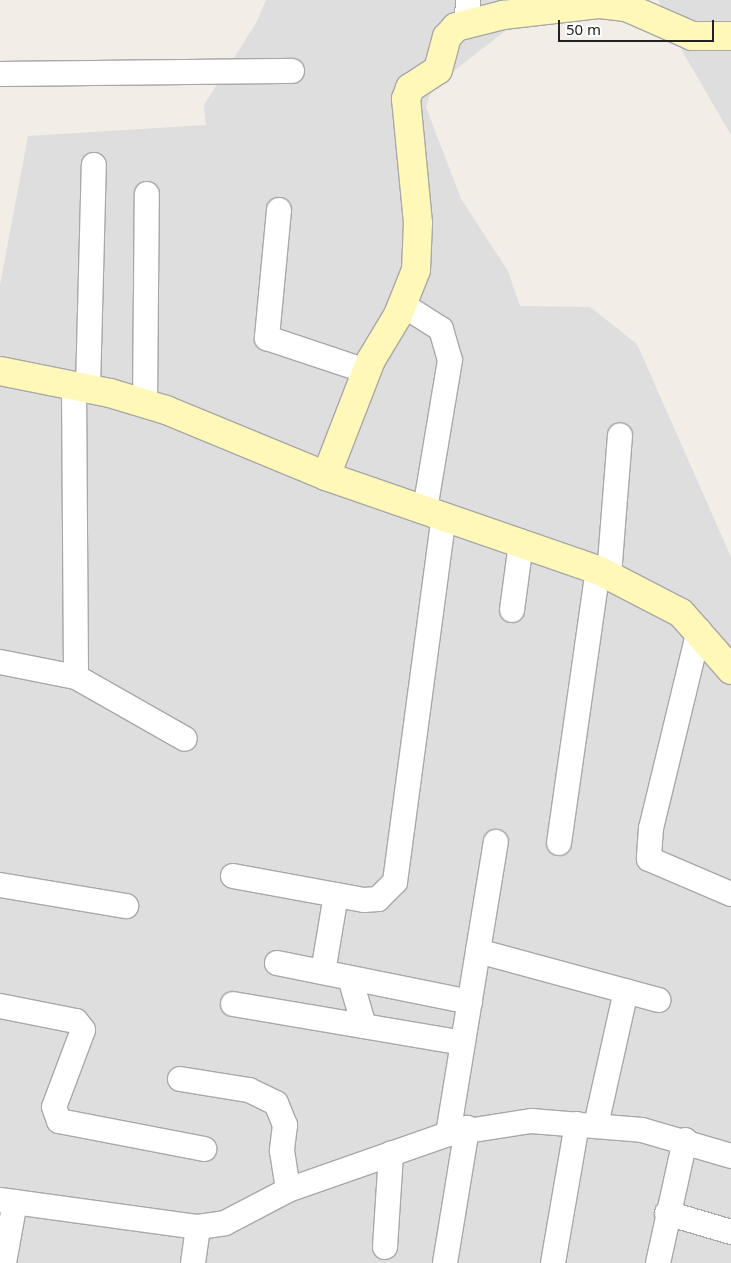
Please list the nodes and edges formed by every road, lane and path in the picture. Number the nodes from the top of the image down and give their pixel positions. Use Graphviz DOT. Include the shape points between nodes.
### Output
graph roads {
  1 [pos="468,11"];
  2 [pos="731,36"];
  3 [pos="292,71"];
  4 [pos="0,74"];
  5 [pos="94,165"];
  6 [pos="147,194"];
  7 [pos="279,210"];
  8 [pos="403,305"];
  9 [pos="0,371"];
  10 [pos="366,371"];
  11 [pos="81,387"];
  12 [pos="145,404"];
  13 [pos="620,435"];
  14 [pos="326,476"];
  15 [pos="434,514"];
  16 [pos="522,543"];
  17 [pos="604,573"];
  18 [pos="512,610"];
  19 [pos="699,630"];
  20 [pos="0,662"];
  21 [pos="731,670"];
  22 [pos="76,677"];
  23 [pos="185,739"];
  24 [pos="496,842"];
  25 [pos="559,843"];
  26 [pos="233,876"];
  27 [pos="0,885"];
  28 [pos="731,894"];
  29 [pos="336,895"];
  30 [pos="126,906"];
  31 [pos="478,951"];
  32 [pos="278,963"];
  33 [pos="323,972"];
  34 [pos="350,978"];
  35 [pos="626,991"];
  36 [pos="658,1000"];
  37 [pos="470,1002"];
  38 [pos="234,1004"];
  39 [pos="0,1006"];
  40 [pos="364,1026"];
  41 [pos="463,1043"];
  42 [pos="180,1079"];
  43 [pos="586,1124"];
  44 [pos="458,1131"];
  45 [pos="684,1140"];
  46 [pos="204,1149"];
  47 [pos="391,1153"];
  48 [pos="731,1156"];
  49 [pos="288,1190"];
  50 [pos="7,1201"];
  51 [pos="668,1213"];
  52 [pos="198,1227"];
  53 [pos="731,1232"];
  54 [pos="385,1247"];
  55 [pos="4,1263"];
  56 [pos="193,1263"];
  57 [pos="445,1263"];
  58 [pos="553,1263"];
  59 [pos="658,1263"];
  1 -- 2 [label="street" via="600,4 635,10 692,36"];
  1 -- 8 [label="street" via="447,37 438,70 410,88 406,99 418,224 416,270"];
  3 -- 4 [label="street"];
  5 -- 11 [label="street"];
  6 -- 12 [label="street"];
  7 -- 10 [label="street" via="267,338"];
  8 -- 10 [label="street"];
  8 -- 15 [label="street" via="441,329 450,360"];
  9 -- 11 [label="street"];
  10 -- 14 [label="street"];
  11 -- 12 [label="street"];
  11 -- 22 [label="street"];
  12 -- 14 [label="street"];
  13 -- 17 [label="street"];
  14 -- 15 [label="street"];
  15 -- 16 [label="street"];
  15 -- 29 [label="street" via="395,882 378,898"];
  16 -- 17 [label="street"];
  16 -- 18 [label="street"];
  17 -- 19 [label="street" via="662,600"];
  17 -- 25 [label="street"];
  19 -- 21 [label="street"];
  19 -- 28 [label="street" via="652,828 649,859"];
  20 -- 22 [label="street"];
  22 -- 23 [label="street"];
  24 -- 31 [label="street"];
  26 -- 29 [label="street"];
  27 -- 30 [label="street"];
  29 -- 33 [label="street"];
  31 -- 35 [label="street"];
  31 -- 37 [label="street"];
  32 -- 33 [label="street"];
  33 -- 34 [label="street"];
  34 -- 37 [label="street"];
  34 -- 40 [label="street"];
  35 -- 36 [label="street"];
  35 -- 43 [label="street"];
  37 -- 41 [label="street"];
  38 -- 40 [label="street"];
  39 -- 46 [label="street" via="76,1021 83,1030 54,1107 59,1121"];
  40 -- 41 [label="street"];
  41 -- 44 [label="street"];
  42 -- 49 [label="street" via="249,1090 276,1103 285,1126 282,1151"];
  43 -- 44 [label="street" via="531,1121"];
  43 -- 45 [label="street"];
  43 -- 58 [label="street"];
  44 -- 47 [label="street"];
  44 -- 57 [label="street"];
  45 -- 48 [label="street"];
  45 -- 51 [label="street"];
  47 -- 49 [label="street"];
  47 -- 54 [label="street"];
  49 -- 52 [label="street" via="225,1222"];
  50 -- 52 [label="street"];
  50 -- 55 [label="street"];
  51 -- 53 [label="street"];
  51 -- 59 [label="street"];
  52 -- 56 [label="street"];
}
